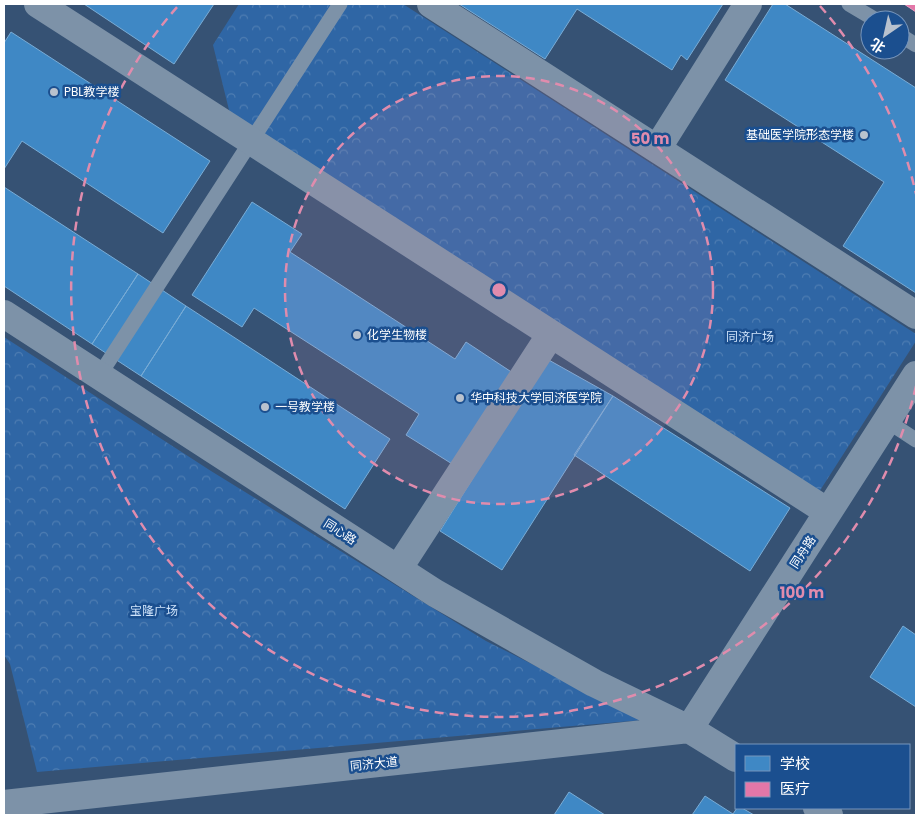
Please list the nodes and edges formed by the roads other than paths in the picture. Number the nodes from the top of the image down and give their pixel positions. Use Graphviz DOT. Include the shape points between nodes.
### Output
graph roads {
  1 [pos="38,4"];
  2 [pos="340,4"];
  3 [pos="431,4"];
  4 [pos="748,4"];
  5 [pos="849,4"];
  6 [pos="860,11"];
  7 [pos="251,141"];
  8 [pos="657,149"];
  9 [pos="4,314"];
  10 [pos="916,315"];
  11 [pos="551,334"];
  12 [pos="916,375"];
  13 [pos="99,376"];
  14 [pos="887,421"];
  15 [pos="916,440"];
  16 [pos="828,512"];
  17 [pos="398,569"];
  18 [pos="689,729"];
  19 [pos="735,757"];
  20 [pos="4,804"];
  1 -- 7 [label="street"];
  2 -- 7 [label="lane"];
  3 -- 8 [label="street"];
  4 -- 8 [label="street"];
  5 -- 6 [label="lane"];
  7 -- 11 [label="street"];
  7 -- 13 [label="lane"];
  8 -- 10 [label="street"];
  9 -- 13 [label="street, 同心路"];
  11 -- 16 [label="street"];
  11 -- 17 [label="street"];
  12 -- 14 [label="street, 同舟路"];
  13 -- 17 [label="street, 同心路"];
  14 -- 15 [label="lane"];
  14 -- 16 [label="street, 同舟路"];
  16 -- 18 [label="street, 同舟路"];
  17 -- 18 [label="street, 同心路" via="519,642"];
  18 -- 19 [label="street"];
  18 -- 20 [label="street, 同济大道"];
}
